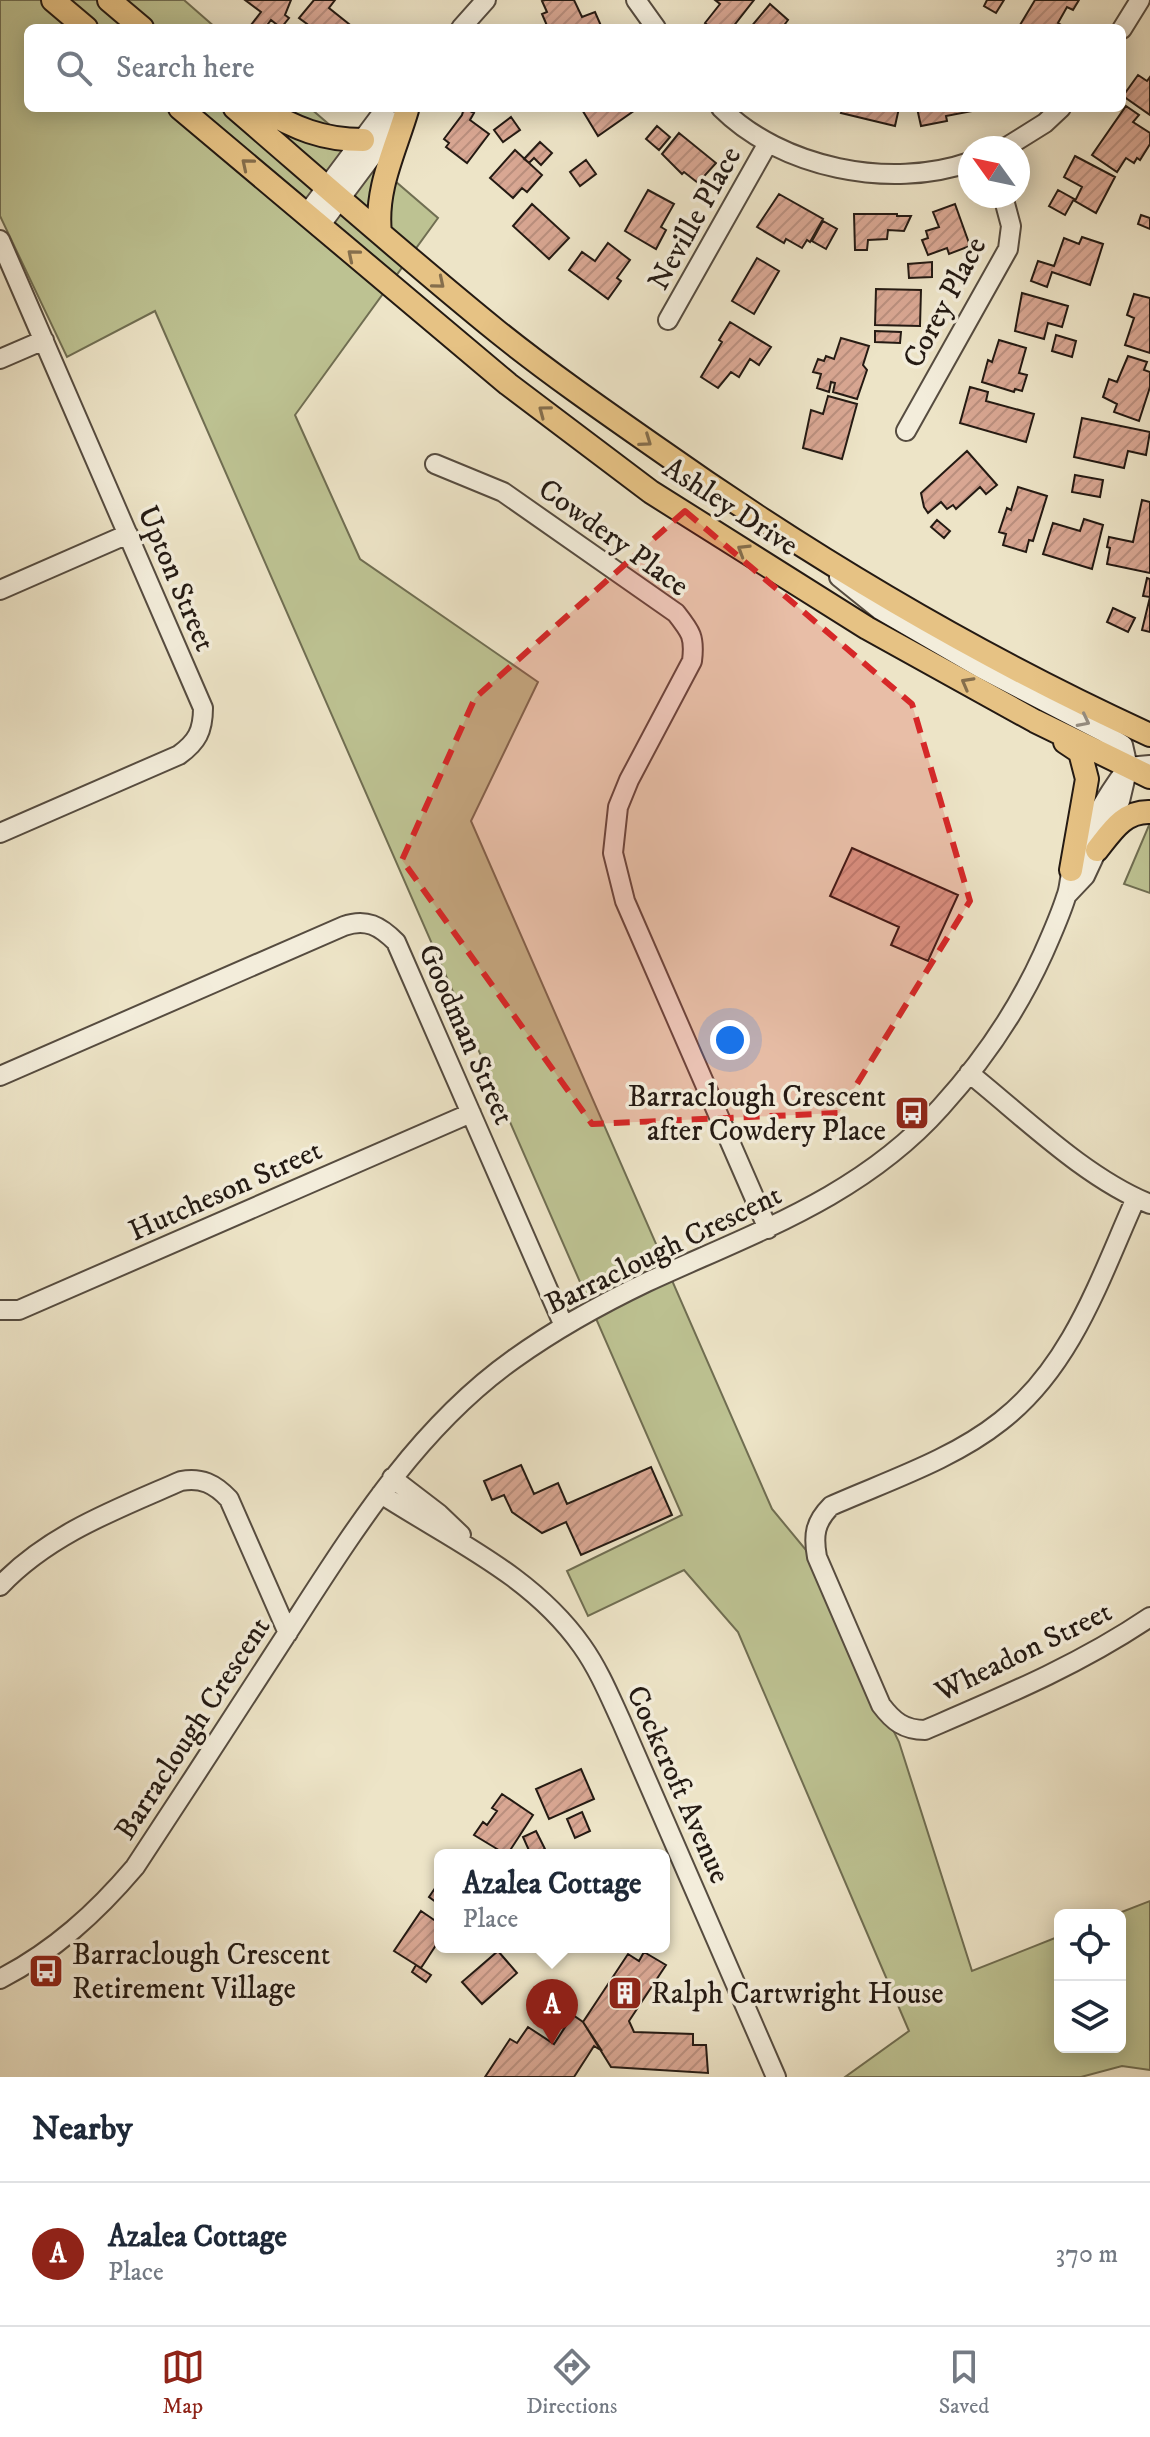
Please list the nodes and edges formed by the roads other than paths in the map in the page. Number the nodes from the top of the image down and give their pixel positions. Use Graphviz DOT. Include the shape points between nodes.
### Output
graph roads {
  1 [pos="53,0"];
  2 [pos="109,0"];
  3 [pos="486,0"];
  4 [pos="636,0"];
  5 [pos="1140,0"];
  6 [pos="82,24"];
  7 [pos="137,24"];
  8 [pos="465,24"];
  9 [pos="653,24"];
  10 [pos="1125,24"];
  11 [pos="185,112"];
  12 [pos="240,112"];
  13 [pos="267,112"];
  14 [pos="397,112"];
  15 [pos="399,112"];
  16 [pos="400,112"];
  17 [pos="726,112"];
  18 [pos="1057,112"];
  19 [pos="1024,136"];
  20 [pos="363,140"];
  21 [pos="768,143"];
  22 [pos="958,165"];
  23 [pos="334,193"];
  24 [pos="1006,208"];
  25 [pos="313,221"];
  26 [pos="380,233"];
  27 [pos="0,240"];
  28 [pos="668,320"];
  29 [pos="44,340"];
  30 [pos="0,359"];
  31 [pos="906,431"];
  32 [pos="435,464"];
  33 [pos="128,534"];
  34 [pos="804,549"];
  35 [pos="0,590"];
  36 [pos="1035,721"];
  37 [pos="1150,735"];
  38 [pos="1139,766"];
  39 [pos="1150,777"];
  40 [pos="1150,812"];
  41 [pos="0,833"];
  42 [pos="1097,850"];
  43 [pos="1071,870"];
  44 [pos="1067,895"];
  45 [pos="969,1073"];
  46 [pos="0,1076"];
  47 [pos="471,1113"];
  48 [pos="1143,1201"];
  49 [pos="768,1229"];
  50 [pos="0,1310"];
  51 [pos="564,1326"];
  52 [pos="392,1478"];
  53 [pos="381,1494"];
  54 [pos="477,1551"];
  55 [pos="0,1586"];
  56 [pos="1150,1617"];
  57 [pos="288,1633"];
  58 [pos="0,1979"];
  59 [pos="776,2077"];
  1 -- 6 [label="main road"];
  2 -- 7 [label="main road"];
  3 -- 8 [label="street"];
  4 -- 9 [label="street"];
  5 -- 10 [label="street"];
  25 -- 11 [label="main road, Ashley Drive, one-way"];
  12 -- 23 [label="main road, Ashley Drive"];
  13 -- 20 [label="main road" via="318,136"];
  14 -- 20 [label="street"];
  15 -- 23 [label="street"];
  16 -- 26 [label="main road" via="380,192"];
  17 -- 21 [label="street"];
  18 -- 19 [label="street"];
  20 -- 23 [label="street"];
  21 -- 22 [label="street" via="809,160 880,173"];
  21 -- 28 [label="street, Neville Place"];
  23 -- 25 [label="street"];
  23 -- 26 [label="main road, Ashley Drive"];
  24 -- 31 [label="street, Corey Place" via="1011,226 1008,249"];
  36 -- 25 [label="main road, Ashley Drive, one-way" via="867,628 651,492 508,384"];
  26 -- 34 [label="main road, Ashley Drive, one-way" via="590,401"];
  27 -- 29 [label="street, Upton Street"];
  29 -- 30 [label="street"];
  29 -- 33 [label="street, Upton Street"];
  32 -- 49 [label="street, Cowdery Place" via="503,492 676,613 690,630 692,661 629,780 618,807 613,853 625,901"];
  33 -- 35 [label="street"];
  33 -- 41 [label="street, Upton Street" via="203,708 201,733 179,755"];
  34 -- 37 [label="main road, Ashley Drive" via="987,656"];
  34 -- 38 [label="street, one-way" via="880,610 1103,732 1123,745"];
  36 -- 38 [label="main road, Ashley Drive"];
  36 -- 43 [label="main road" via="1080,752 1087,779"];
  38 -- 39 [label="main road, Ashley Drive"];
  38 -- 42 [label="street, Barraclough Crescent"];
  38 -- 43 [label="street, Barraclough Crescent" via="1107,794"];
  40 -- 42 [label="main road" via="1129,815"];
  42 -- 44 [label="street, Barraclough Crescent" via="1085,876"];
  43 -- 44 [label="street, Barraclough Crescent"];
  44 -- 45 [label="street, Barraclough Crescent" via="1009,1018"];
  45 -- 48 [label="street" via="1089,1170"];
  45 -- 49 [label="street, Barraclough Crescent" via="939,1110 892,1153 841,1191"];
  46 -- 47 [label="street, Goodman Street" via="344,926 363,923 383,929 396,942"];
  47 -- 50 [label="street, Hutcheson Street" via="19,1310"];
  47 -- 51 [label="street, Goodman Street"];
  48 -- 56 [label="street, Wheadon Street" via="1062,1355 1034,1391 1001,1422 962,1447 831,1506 820,1517 814,1540 881,1705 892,1719 914,1730 925,1730 1044,1679"];
  49 -- 51 [label="street, Barraclough Crescent" via="643,1284"];
  51 -- 52 [label="street, Barraclough Crescent" via="466,1398"];
  52 -- 53 [label="street, Barraclough Crescent"];
  52 -- 54 [label="street, Cockcroft Avenue"];
  53 -- 54 [label="street, Cockcroft Avenue"];
  53 -- 57 [label="street, Barraclough Crescent"];
  54 -- 59 [label="street, Cockcroft Avenue" via="555,1613 603,1681"];
  55 -- 57 [label="street" via="53,1541 192,1479 229,1499"];
  57 -- 58 [label="street, Barraclough Crescent" via="135,1867 82,1924"];
}
